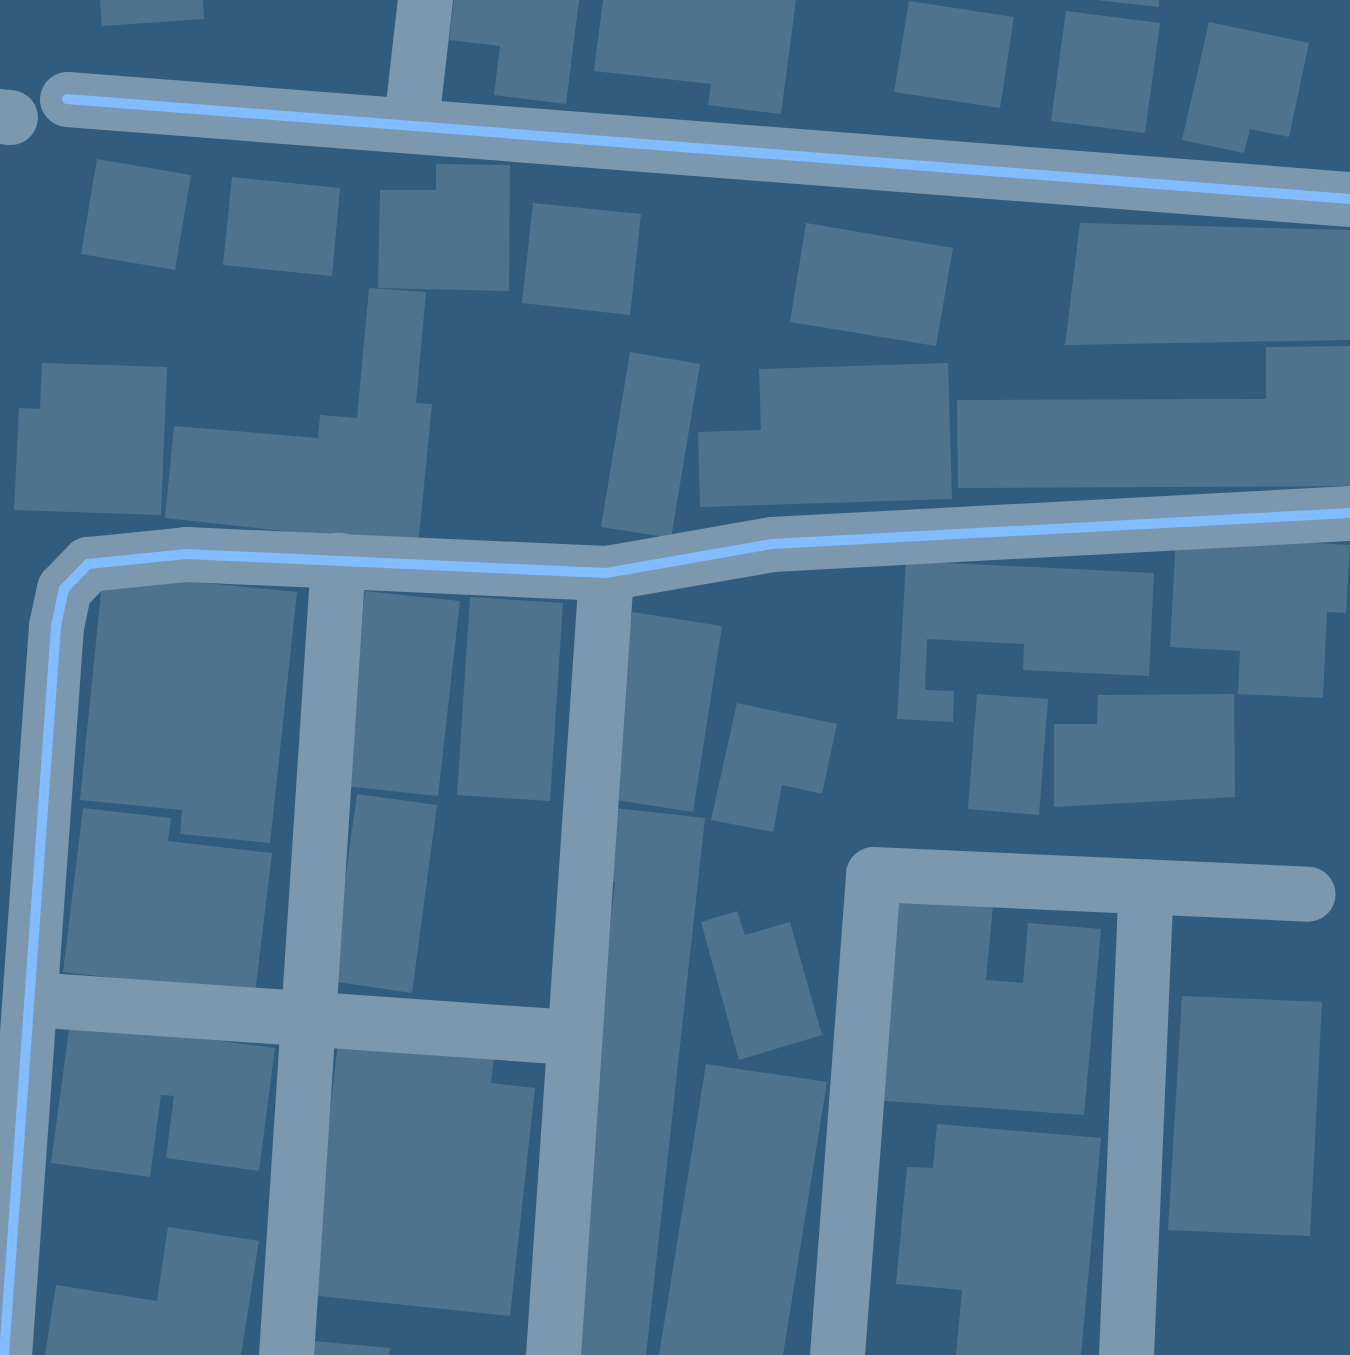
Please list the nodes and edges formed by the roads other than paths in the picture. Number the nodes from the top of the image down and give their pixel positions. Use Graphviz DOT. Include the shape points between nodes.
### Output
graph roads {
  1 [pos="425,0"];
  2 [pos="67,99"];
  3 [pos="411,122"];
  4 [pos="1350,199"];
  5 [pos="1350,513"];
  6 [pos="338,560"];
  7 [pos="606,573"];
  8 [pos="1146,886"];
  9 [pos="1308,894"];
  10 [pos="31,998"];
  11 [pos="307,1020"];
  12 [pos="570,1037"];
  13 [pos="4,1355"];
  14 [pos="286,1355"];
  15 [pos="553,1355"];
  16 [pos="838,1355"];
  17 [pos="1126,1355"];
  1 -- 3 [label="street"];
  2 -- 3 [label="street"];
  3 -- 4 [label="street"];
  5 -- 7 [label="street" via="772,544"];
  6 -- 7 [label="street"];
  6 -- 10 [label="street" via="186,554 88,564 64,589"];
  6 -- 11 [label="street"];
  7 -- 12 [label="street"];
  8 -- 9 [label="street"];
  8 -- 16 [label="street" via="873,874"];
  8 -- 17 [label="street"];
  10 -- 11 [label="street"];
  10 -- 13 [label="street"];
  11 -- 12 [label="street"];
  11 -- 14 [label="street"];
  12 -- 15 [label="street"];
}
